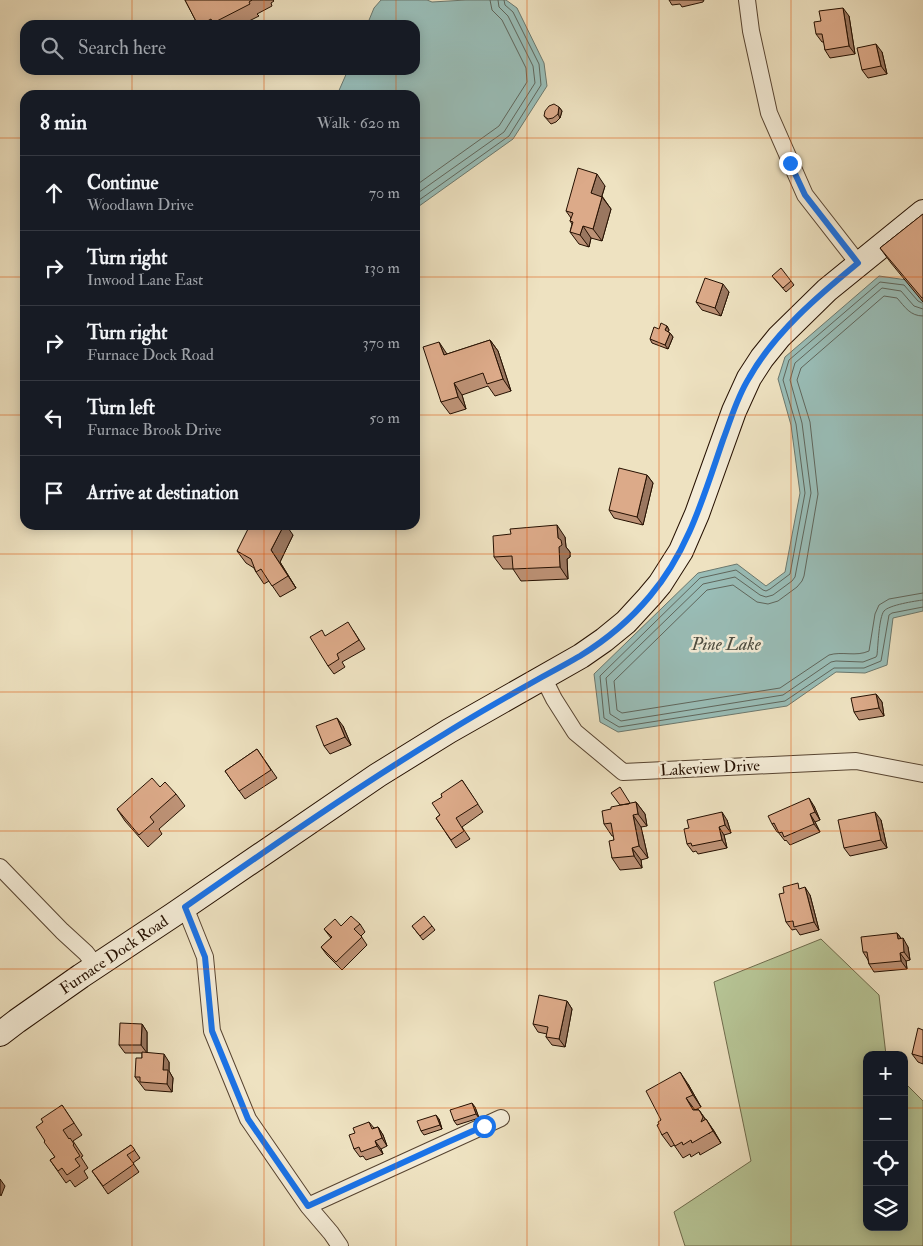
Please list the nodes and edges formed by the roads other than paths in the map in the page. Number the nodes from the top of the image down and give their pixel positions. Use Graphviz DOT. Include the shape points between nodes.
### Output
graph roads {
  1 [pos="747,0"];
  2 [pos="923,212"];
  3 [pos="858,263"];
  4 [pos="543,676"];
  5 [pos="923,774"];
  6 [pos="0,867"];
  7 [pos="185,907"];
  8 [pos="96,966"];
  9 [pos="0,1034"];
  10 [pos="501,1118"];
  11 [pos="308,1206"];
  12 [pos="340,1246"];
  1 -- 3 [label="street" via="750,31 776,129 805,195"];
  2 -- 3 [label="street, Furnace Dock Road"];
  3 -- 4 [label="street, Furnace Dock Road" via="792,324 749,378 689,533 660,584 626,622 604,640"];
  4 -- 5 [label="street, Lakeview Drive" via="575,732 623,772 856,761"];
  4 -- 7 [label="street, Furnace Dock Road" via="378,775"];
  6 -- 8 [label="street"];
  7 -- 8 [label="street, Furnace Dock Road"];
  7 -- 11 [label="street" via="205,957 212,1031 244,1110"];
  8 -- 9 [label="street, Furnace Dock Road"];
  10 -- 11 [label="street"];
  11 -- 12 [label="street"];
}
